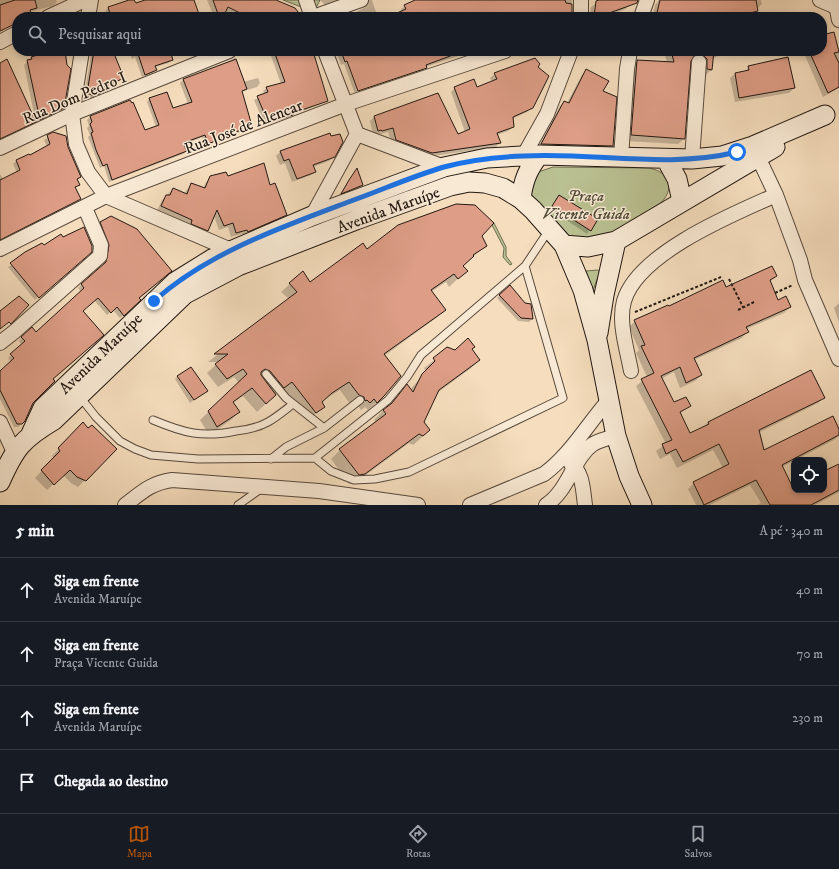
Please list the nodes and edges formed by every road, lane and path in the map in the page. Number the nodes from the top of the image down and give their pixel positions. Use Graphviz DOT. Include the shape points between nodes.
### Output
graph roads {
  1 [pos="85,0"];
  2 [pos="91,0"];
  3 [pos="306,0"];
  4 [pos="361,0"];
  5 [pos="581,0"];
  6 [pos="647,0"];
  7 [pos="820,0"];
  8 [pos="837,9"];
  9 [pos="59,12"];
  10 [pos="89,12"];
  11 [pos="311,12"];
  12 [pos="327,12"];
  13 [pos="581,12"];
  14 [pos="643,12"];
  15 [pos="12,36"];
  16 [pos="0,42"];
  17 [pos="81,56"];
  18 [pos="217,56"];
  19 [pos="327,56"];
  20 [pos="490,56"];
  21 [pos="569,56"];
  22 [pos="629,56"];
  23 [pos="699,62"];
  24 [pos="346,104"];
  25 [pos="832,110"];
  26 [pos="72,114"];
  27 [pos="357,134"];
  28 [pos="0,148"];
  29 [pos="532,155"];
  30 [pos="758,157"];
  31 [pos="621,158"];
  32 [pos="666,159"];
  33 [pos="692,159"];
  34 [pos="444,167"];
  35 [pos="776,195"];
  36 [pos="106,196"];
  37 [pos="521,199"];
  38 [pos="682,201"];
  39 [pos="85,208"];
  40 [pos="312,216"];
  41 [pos="550,228"];
  42 [pos="616,241"];
  43 [pos="564,244"];
  44 [pos="0,250"];
  45 [pos="231,250"];
  46 [pos="525,266"];
  47 [pos="721,277"];
  48 [pos="729,279"];
  49 [pos="805,280"];
  50 [pos="775,293"];
  51 [pos="754,302"];
  52 [pos="743,307"];
  53 [pos="738,310"];
  54 [pos="622,317"];
  55 [pos="598,340"];
  56 [pos="0,343"];
  57 [pos="839,359"];
  58 [pos="631,371"];
  59 [pos="266,374"];
  60 [pos="78,395"];
  61 [pos="360,400"];
  62 [pos="608,401"];
  63 [pos="293,404"];
  64 [pos="153,420"];
  65 [pos="0,422"];
  66 [pos="324,428"];
  67 [pos="31,434"];
  68 [pos="616,436"];
  69 [pos="14,452"];
  70 [pos="314,458"];
  71 [pos="562,458"];
  72 [pos="271,460"];
  73 [pos="576,467"];
  74 [pos="552,468"];
  75 [pos="0,482"];
  76 [pos="566,483"];
  77 [pos="264,486"];
  78 [pos="125,505"];
  79 [pos="238,505"];
  80 [pos="418,505"];
  81 [pos="470,505"];
  82 [pos="546,505"];
  83 [pos="585,505"];
  84 [pos="642,505"];
  1 -- 9 [label="street"];
  2 -- 10 [label="street"];
  3 -- 11 [label="street"];
  4 -- 12 [label="street"];
  5 -- 13 [label="street"];
  6 -- 14 [label="street"];
  7 -- 8 [label="street"];
  15 -- 16 [label="street"];
  17 -- 26 [label="street"];
  18 -- 26 [label="street, Rua Dom Pedro I"];
  19 -- 24 [label="street"];
  20 -- 24 [label="street, Rua José de Alencar"];
  21 -- 29 [label="street"];
  22 -- 31 [label="street"];
  23 -- 33 [label="street"];
  24 -- 27 [label="street"];
  24 -- 36 [label="street, Rua José de Alencar"];
  25 -- 30 [label="main road"];
  25 -- 33 [label="main road" via="737,152"];
  26 -- 28 [label="street, Rua Dom Pedro I"];
  26 -- 36 [label="street" via="76,144 88,172"];
  27 -- 34 [label="street"];
  27 -- 40 [label="street"];
  29 -- 31 [label="main road"];
  29 -- 34 [label="main road, Avenida Maruípe" via="487,158"];
  29 -- 37 [label="main road" via="522,186"];
  30 -- 35 [label="street"];
  30 -- 38 [label="main road"];
  31 -- 32 [label="main road"];
  32 -- 33 [label="main road"];
  32 -- 38 [label="main road" via="677,179"];
  34 -- 40 [label="main road, Avenida Maruípe"];
  35 -- 49 [label="street"];
  35 -- 54 [label="street" via="702,230 639,274 628,289"];
  36 -- 39 [label="street, Rua José de Alencar"];
  36 -- 45 [label="street"];
  37 -- 41 [label="main road"];
  37 -- 60 [label="main road, Avenida Maruípe" via="503,188 485,183 469,182 450,186 238,266 185,294"];
  38 -- 42 [label="main road"];
  39 -- 44 [label="street, Rua José de Alencar"];
  39 -- 56 [label="street" via="101,245 100,256"];
  40 -- 45 [label="main road, Avenida Maruípe"];
  41 -- 43 [label="main road"];
  41 -- 46 [label="lane"];
  42 -- 43 [label="main road" via="588,247"];
  42 -- 55 [label="main road" via="604,294"];
  43 -- 55 [label="main road" via="583,290"];
  45 -- 67 [label="main road, Avenida Maruípe" via="194,269 154,301 43,408"];
  46 -- 70 [label="lane" via="421,355 388,400"];
  46 -- 70 [label="lane" via="563,398 409,472 375,480 354,480 331,471"];
  47 -- 54 [label="path"];
  48 -- 52 [label="path"];
  49 -- 50 [label="path"];
  49 -- 57 [label="street"];
  51 -- 52 [label="path"];
  52 -- 53 [label="path"];
  54 -- 58 [label="street"];
  55 -- 62 [label="main road"];
  59 -- 63 [label="lane"];
  60 -- 67 [label="main road, Avenida Maruípe" via="54,420"];
  60 -- 72 [label="lane" via="120,441 151,455 198,460"];
  61 -- 66 [label="lane"];
  62 -- 68 [label="main road"];
  62 -- 71 [label="street"];
  63 -- 64 [label="lane" via="268,422 218,435 198,435 180,431"];
  63 -- 66 [label="lane"];
  65 -- 69 [label="street"];
  66 -- 72 [label="lane" via="286,447"];
  67 -- 69 [label="main road, Avenida Maruípe"];
  68 -- 73 [label="street" via="593,445 585,452"];
  68 -- 84 [label="main road"];
  69 -- 75 [label="main road, Avenida Maruípe"];
  70 -- 72 [label="lane"];
  71 -- 73 [label="street"];
  71 -- 74 [label="street"];
  73 -- 76 [label="street"];
  73 -- 83 [label="street"];
  74 -- 76 [label="street"];
  74 -- 81 [label="street" via="544,474"];
  76 -- 82 [label="street"];
  77 -- 78 [label="street" via="172,480 158,482"];
  77 -- 79 [label="lane"];
  77 -- 80 [label="street"];
}
